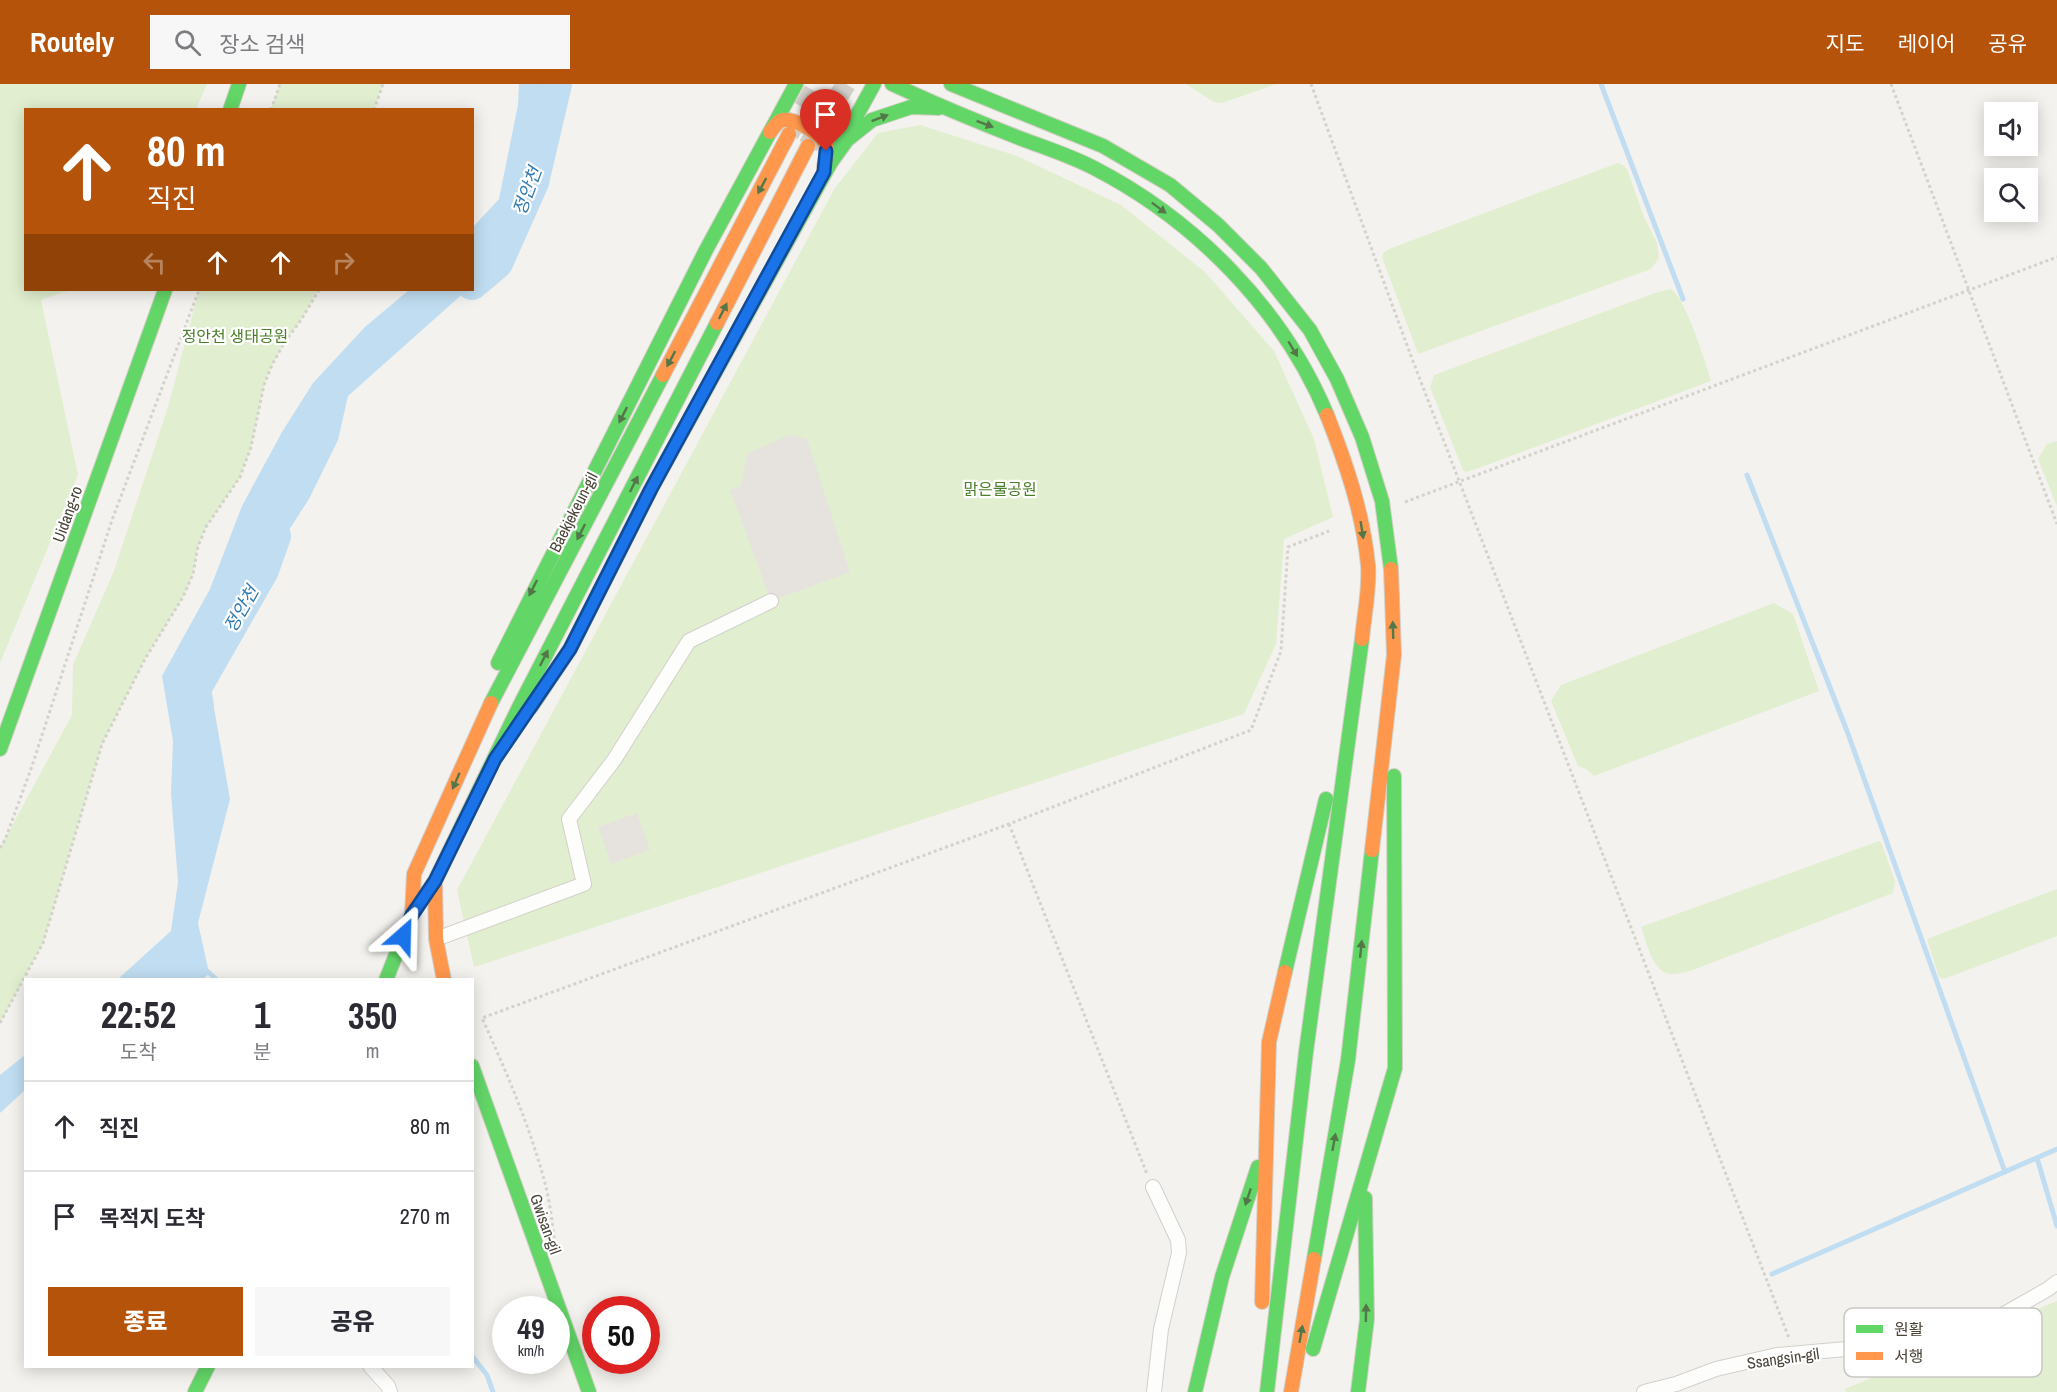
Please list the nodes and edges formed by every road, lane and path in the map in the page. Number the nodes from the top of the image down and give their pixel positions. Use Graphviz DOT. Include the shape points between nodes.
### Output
graph roads {
  1 [pos="239,84"];
  2 [pos="280,84"];
  3 [pos="383,84"];
  4 [pos="777,84"];
  5 [pos="796,84"];
  6 [pos="874,84"];
  7 [pos="892,84"];
  8 [pos="1311,84"];
  9 [pos="1891,84"];
  10 [pos="953,85"];
  11 [pos="231,108"];
  12 [pos="272,108"];
  13 [pos="375,108"];
  14 [pos="946,109"];
  15 [pos="789,134"];
  16 [pos="764,139"];
  17 [pos="808,146"];
  18 [pos="824,172"];
  19 [pos="2057,257"];
  20 [pos="1970,290"];
  21 [pos="165,291"];
  22 [pos="199,291"];
  23 [pos="318,291"];
  24 [pos="1460,481"];
  25 [pos="1405,502"];
  26 [pos="2057,524"];
  27 [pos="1329,531"];
  28 [pos="771,601"];
  29 [pos="1361,650"];
  30 [pos="1394,655"];
  31 [pos="0,749"];
  32 [pos="469,752"];
  33 [pos="495,759"];
  34 [pos="1009,824"];
  35 [pos="0,848"];
  36 [pos="435,881"];
  37 [pos="412,915"];
  38 [pos="436,939"];
  39 [pos="387,978"];
  40 [pos="444,978"];
  41 [pos="0,1023"];
  42 [pos="474,1072"];
  43 [pos="1266,1141"];
  44 [pos="1365,1171"];
  45 [pos="1153,1187"];
  46 [pos="555,1244"];
  47 [pos="2057,1282"];
  48 [pos="2015,1308"];
  49 [pos="1844,1349"];
  50 [pos="1795,1354"];
  51 [pos="207,1368"];
  52 [pos="372,1368"];
  53 [pos="195,1392"];
  54 [pos="390,1392"];
  55 [pos="589,1392"];
  56 [pos="1154,1392"];
  57 [pos="1195,1392"];
  58 [pos="1260,1392"];
  59 [pos="1267,1392"];
  60 [pos="1291,1392"];
  61 [pos="1300,1392"];
  62 [pos="1358,1392"];
  63 [pos="1644,1392"];
  1 -- 11 [label="main road"];
  2 -- 12 [label="path"];
  3 -- 13 [label="path"];
  4 -- 16 [label="main road" via="779,95"];
  5 -- 16 [label="main road"];
  6 -- 18 [label="main road"];
  7 -- 14 [label="main road"];
  8 -- 24 [label="path"];
  9 -- 20 [label="path"];
  30 -- 10 [label="main road, one-way" via="1391,564 1382,501 1362,437 1310,330 1261,268 1170,185 1103,146"];
  18 -- 14 [label="main road, one-way" via="847,140 872,120 911,107"];
  14 -- 29 [label="main road, one-way" via="1093,167 1156,205 1202,242 1243,284 1290,344 1316,389 1358,506 1368,567"];
  15 -- 32 [label="main road, Baekjekeun-gil, one-way" via="496,692"];
  16 -- 18 [label="main road" via="780,121 788,118 801,124 825,142"];
  16 -- 32 [label="main road, one-way" via="530,593 487,687"];
  33 -- 17 [label="main road, Baekjekeun-gil, one-way"];
  18 -- 33 [label="main road" via="651,489 570,649"];
  19 -- 20 [label="path"];
  20 -- 24 [label="path"];
  20 -- 26 [label="path"];
  21 -- 31 [label="main road, Uidang-ro"];
  22 -- 35 [label="path" via="112,520 32,766"];
  23 -- 41 [label="path" via="272,365 240,477 206,527 183,597 145,659 102,744 42,943"];
  24 -- 25 [label="path"];
  24 -- 50 [label="path"];
  27 -- 34 [label="path" via="1288,547 1281,651 1251,730"];
  28 -- 38 [label="street" via="689,641 614,760 569,819 584,884"];
  29 -- 43 [label="main road" via="1269,1042"];
  29 -- 59 [label="main road" via="1306,1052"];
  30 -- 44 [label="main road" via="1395,1068"];
  60 -- 30 [label="main road, one-way" via="1348,1060"];
  32 -- 37 [label="main road, Baekjekeun-gil, one-way" via="414,874"];
  33 -- 36 [label="main road, Baekjekeun-gil"];
  34 -- 45 [label="path"];
  34 -- 46 [label="path" via="482,1018 512,1083 530,1136 546,1189"];
  36 -- 37 [label="main road, Baekjekeun-gil"];
  36 -- 38 [label="main road"];
  37 -- 39 [label="main road, Baekjekeun-gil"];
  38 -- 40 [label="main road"];
  42 -- 55 [label="main road, Gwisan-gil"];
  43 -- 57 [label="main road, one-way" via="1222,1277"];
  43 -- 58 [label="main road"];
  44 -- 61 [label="main road"];
  62 -- 44 [label="main road, one-way" via="1367,1319"];
  45 -- 56 [label="street" via="1178,1240 1179,1253 1161,1329"];
  47 -- 48 [label="street, Ssangsin-gil"];
  49 -- 50 [label="street, Ssangsin-gil"];
  50 -- 63 [label="street, Ssangsin-gil" via="1716,1369"];
  51 -- 53 [label="main road"];
  52 -- 54 [label="street"];
}
